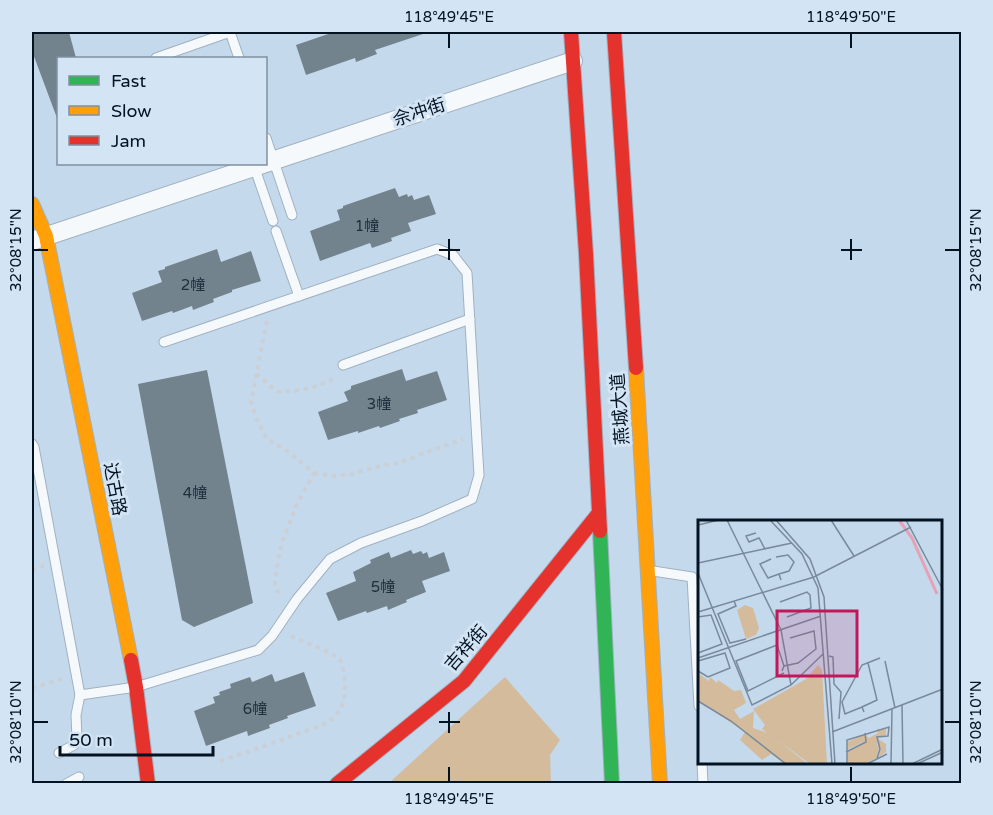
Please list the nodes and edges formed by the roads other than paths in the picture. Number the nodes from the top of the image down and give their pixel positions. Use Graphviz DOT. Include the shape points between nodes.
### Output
graph roads {
  1 [pos="230,32"];
  2 [pos="571,32"];
  3 [pos="614,32"];
  4 [pos="159,57"];
  5 [pos="239,57"];
  6 [pos="573,61"];
  7 [pos="267,162"];
  8 [pos="258,165"];
  9 [pos="264,165"];
  10 [pos="265,165"];
  11 [pos="32,204"];
  12 [pos="292,215"];
  13 [pos="273,221"];
  14 [pos="276,231"];
  15 [pos="39,239"];
  16 [pos="299,296"];
  17 [pos="470,319"];
  18 [pos="164,342"];
  19 [pos="343,365"];
  20 [pos="32,444"];
  21 [pos="599,513"];
  22 [pos="648,570"];
  23 [pos="136,687"];
  24 [pos="698,688"];
  25 [pos="80,695"];
  26 [pos="59,753"];
  27 [pos="702,764"];
  28 [pos="79,777"];
  29 [pos="66,783"];
  30 [pos="148,783"];
  31 [pos="338,783"];
  32 [pos="612,783"];
  33 [pos="660,783"];
  34 [pos="703,783"];
  1 -- 4 [label="lane"];
  1 -- 5 [label="lane"];
  2 -- 6 [label="main road, 燕城大道"];
  3 -- 22 [label="main road, 燕城大道"];
  6 -- 7 [label="street, 佘冲街"];
  6 -- 21 [label="main road, 燕城大道"];
  8 -- 15 [label="street, 佘冲街"];
  9 -- 13 [label="lane"];
  10 -- 12 [label="lane"];
  11 -- 15 [label="main road, 达古路"];
  14 -- 16 [label="lane"];
  15 -- 23 [label="main road, 达古路"];
  16 -- 17 [label="lane" via="437,249 453,255 468,273"];
  16 -- 18 [label="lane"];
  17 -- 19 [label="lane"];
  17 -- 23 [label="lane" via="479,475 472,499 330,559 258,650"];
  20 -- 25 [label="lane"];
  21 -- 31 [label="main road, 吉祥街" via="464,681"];
  21 -- 32 [label="main road, 燕城大道"];
  22 -- 24 [label="lane" via="692,577"];
  22 -- 33 [label="main road, 燕城大道"];
  23 -- 25 [label="lane"];
  23 -- 30 [label="main road, 达古路"];
  25 -- 26 [label="lane" via="77,739"];
  27 -- 34 [label="lane"];
  28 -- 29 [label="lane"];
}
